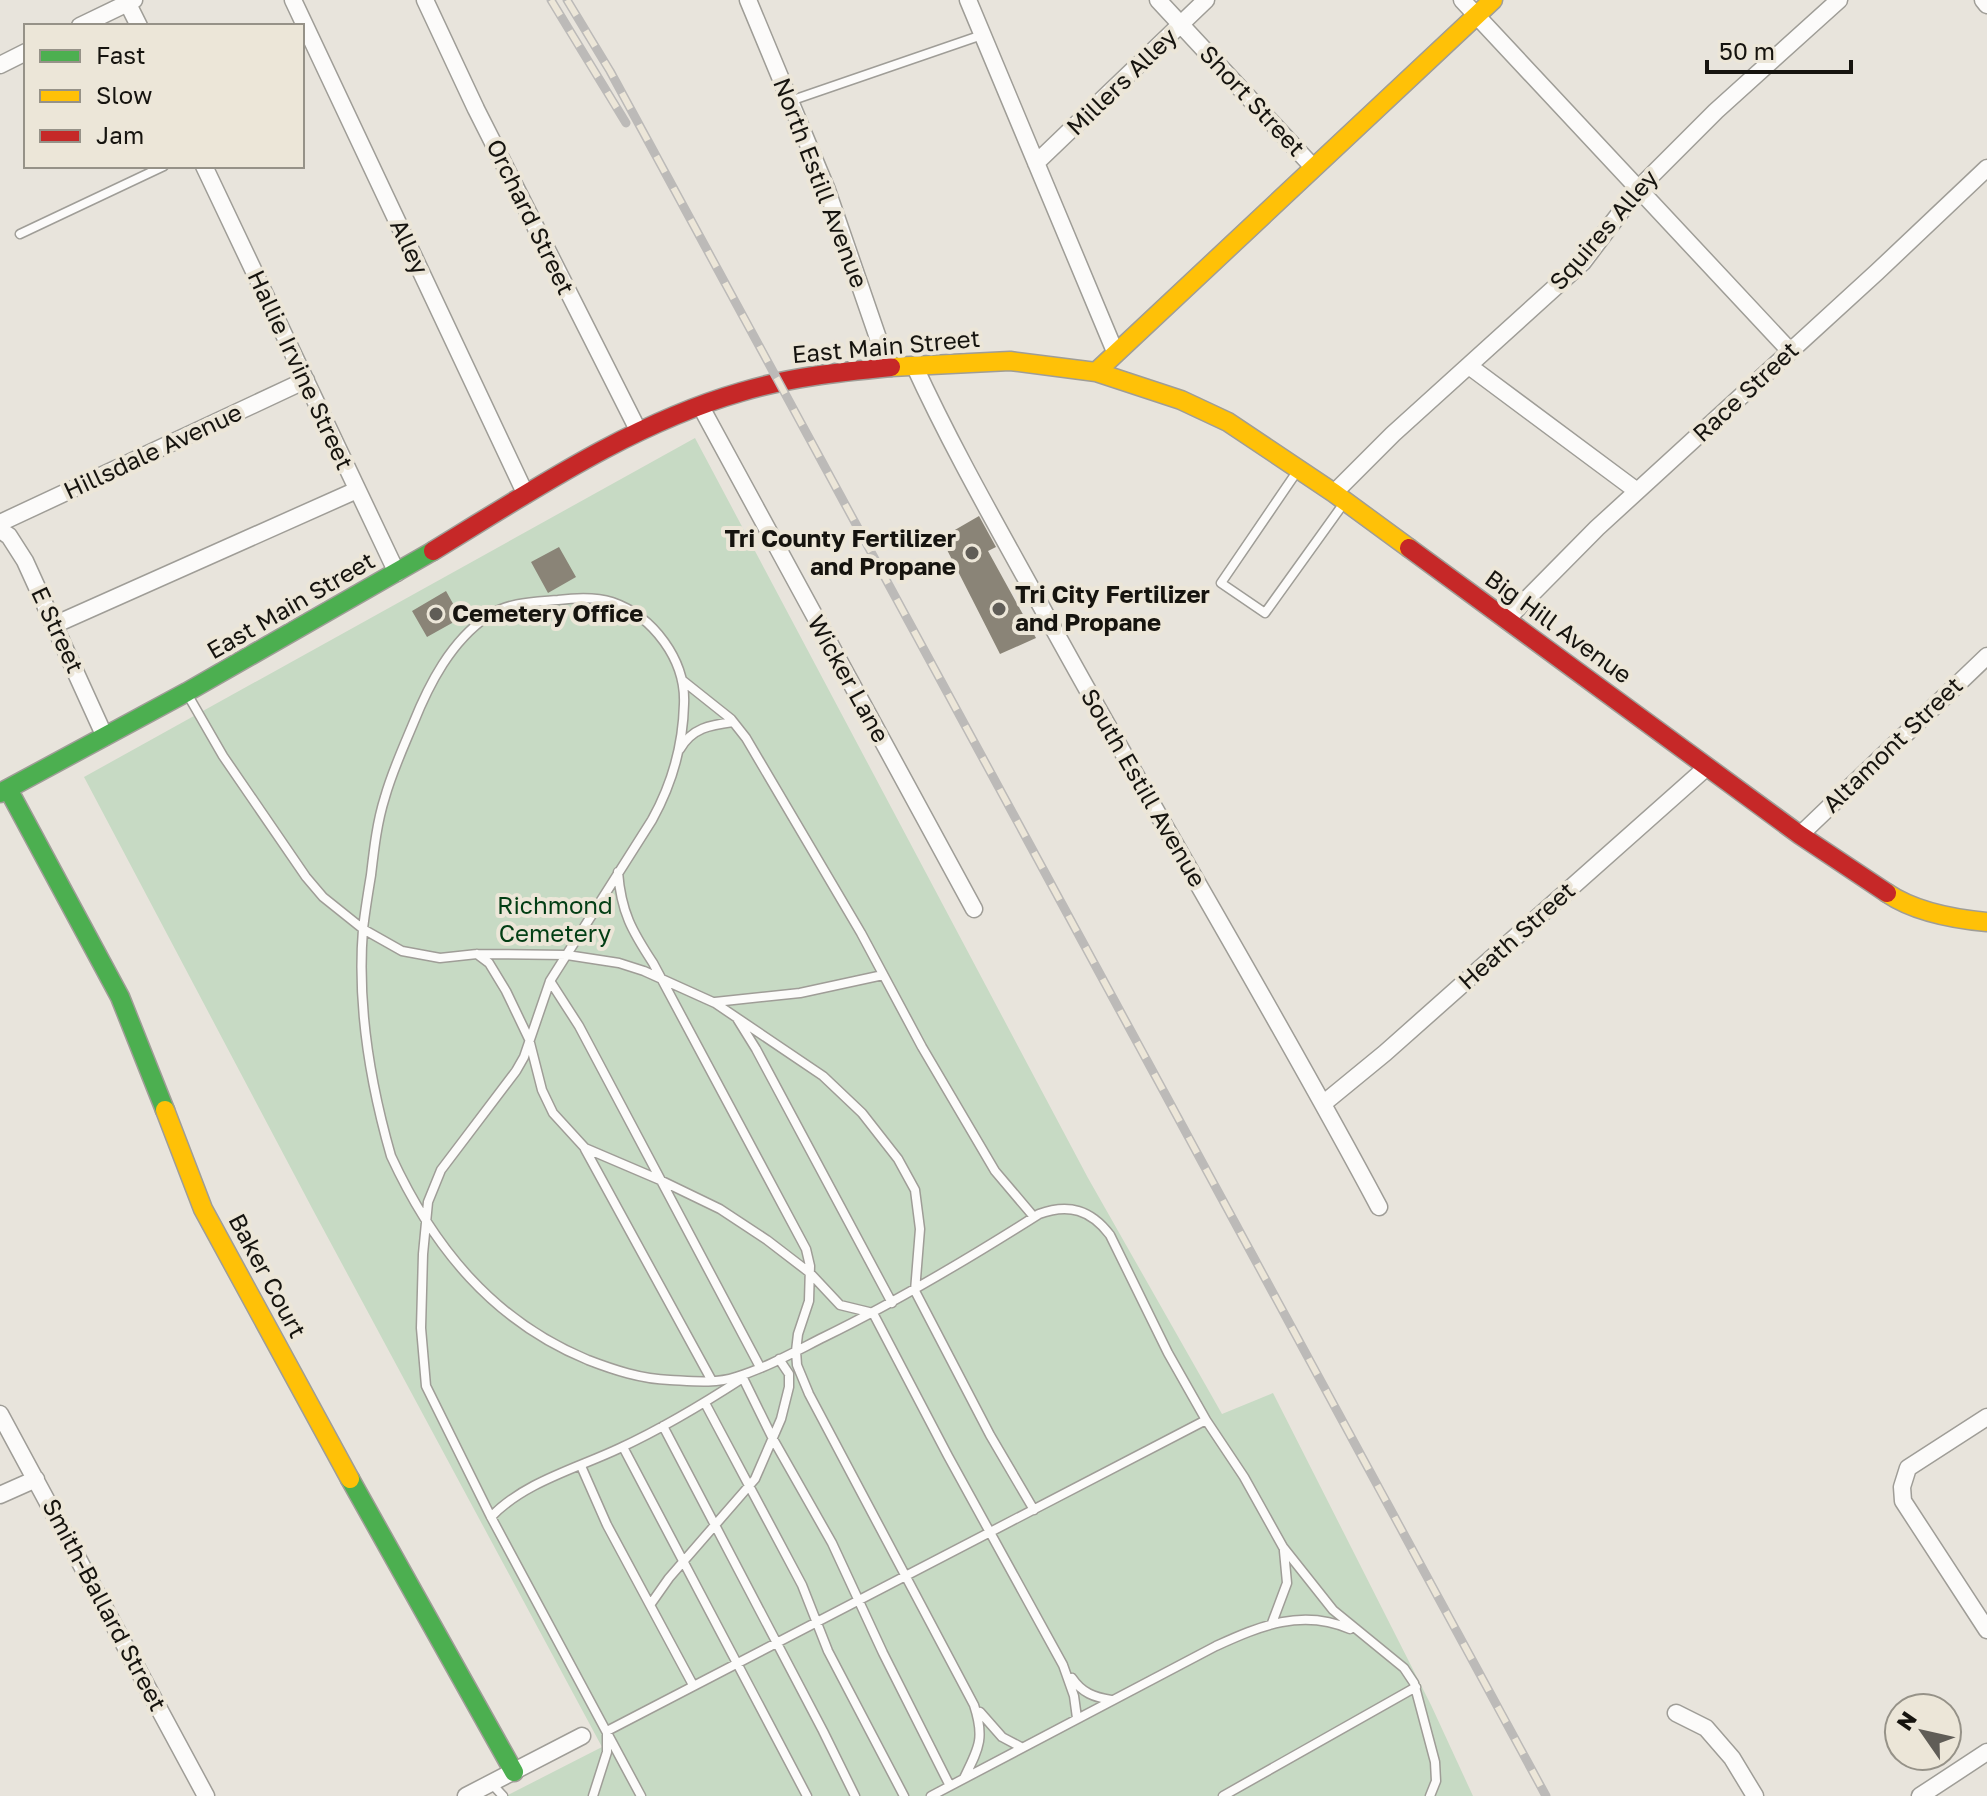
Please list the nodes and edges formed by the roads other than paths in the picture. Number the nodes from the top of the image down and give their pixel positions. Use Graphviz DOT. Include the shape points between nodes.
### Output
graph roads {
  1 [pos="293,0"];
  2 [pos="425,0"];
  3 [pos="748,0"];
  4 [pos="968,0"];
  5 [pos="1158,0"];
  6 [pos="1206,0"];
  7 [pos="1462,0"];
  8 [pos="1493,0"];
  9 [pos="1839,0"];
  10 [pos="1983,0"];
  11 [pos="129,1"];
  12 [pos="1987,5"];
  13 [pos="1477,15"];
  14 [pos="84,24"];
  15 [pos="138,24"];
  16 [pos="1182,25"];
  17 [pos="982,35"];
  18 [pos="24,53"];
  19 [pos="0,65"];
  20 [pos="789,101"];
  21 [pos="1036,163"];
  22 [pos="1313,167"];
  23 [pos="160,168"];
  24 [pos="205,168"];
  25 [pos="1987,168"];
  26 [pos="1638,189"];
  27 [pos="20,234"];
  28 [pos="1790,351"];
  29 [pos="1116,354"];
  30 [pos="914,365"];
  31 [pos="1469,366"];
  32 [pos="888,367"];
  33 [pos="1096,372"];
  34 [pos="306,380"];
  35 [pos="701,407"];
  36 [pos="639,432"];
  37 [pos="1299,469"];
  38 [pos="357,490"];
  39 [pos="1637,491"];
  40 [pos="526,495"];
  41 [pos="1339,497"];
  42 [pos="0,523"];
  43 [pos="0,530"];
  44 [pos="397,573"];
  45 [pos="1507,619"];
  46 [pos="54,625"];
  47 [pos="1987,656"];
  48 [pos="681,679"];
  49 [pos="187,692"];
  50 [pos="733,722"];
  51 [pos="105,737"];
  52 [pos="678,753"];
  53 [pos="1707,767"];
  54 [pos="4,791"];
  55 [pos="1800,835"];
  56 [pos="617,872"];
  57 [pos="974,909"];
  58 [pos="1987,922"];
  59 [pos="363,929"];
  60 [pos="477,954"];
  61 [pos="567,955"];
  62 [pos="883,975"];
  63 [pos="661,977"];
  64 [pos="550,981"];
  65 [pos="715,1003"];
  66 [pos="735,1016"];
  67 [pos="529,1039"];
  68 [pos="1324,1103"];
  69 [pos="585,1148"];
  70 [pos="660,1180"];
  71 [pos="1379,1207"];
  72 [pos="1034,1217"];
  73 [pos="426,1219"];
  74 [pos="810,1273"];
  75 [pos="915,1291"];
  76 [pos="892,1303"];
  77 [pos="873,1313"];
  78 [pos="796,1351"];
  79 [pos="779,1359"];
  80 [pos="760,1367"];
  81 [pos="743,1378"];
  82 [pos="712,1381"];
  83 [pos="705,1403"];
  84 [pos="0,1414"];
  85 [pos="1987,1417"];
  86 [pos="1206,1420"];
  87 [pos="663,1426"];
  88 [pos="773,1439"];
  89 [pos="623,1447"];
  90 [pos="581,1466"];
  91 [pos="36,1479"];
  92 [pos="749,1487"];
  93 [pos="0,1495"];
  94 [pos="1034,1510"];
  95 [pos="491,1517"];
  96 [pos="716,1527"];
  97 [pos="990,1532"];
  98 [pos="1283,1547"];
  99 [pos="683,1563"];
  100 [pos="906,1574"];
  101 [pos="858,1599"];
  102 [pos="650,1605"];
  103 [pos="817,1621"];
  104 [pos="1272,1623"];
  105 [pos="1987,1630"];
  106 [pos="1357,1631"];
  107 [pos="776,1642"];
  108 [pos="736,1664"];
  109 [pos="1063,1665"];
  110 [pos="693,1685"];
  111 [pos="1416,1687"];
  112 [pos="1112,1700"];
  113 [pos="974,1705"];
  114 [pos="1676,1713"];
  115 [pos="1077,1718"];
  116 [pos="607,1731"];
  117 [pos="582,1736"];
  118 [pos="1021,1747"];
  119 [pos="1987,1752"];
  120 [pos="514,1772"];
  121 [pos="964,1778"];
  122 [pos="491,1783"];
  123 [pos="950,1786"];
  124 [pos="206,1796"];
  125 [pos="466,1796"];
  126 [pos="503,1796"];
  127 [pos="593,1796"];
  128 [pos="641,1796"];
  129 [pos="807,1796"];
  130 [pos="855,1796"];
  131 [pos="904,1796"];
  132 [pos="931,1796"];
  133 [pos="1223,1796"];
  134 [pos="1430,1796"];
  135 [pos="1755,1796"];
  136 [pos="1920,1796"];
  1 -- 40 [label="street, Alley"];
  2 -- 36 [label="street, Orchard Street"];
  3 -- 20 [label="street, North Estill Avenue"];
  4 -- 17 [label="street"];
  5 -- 16 [label="street, Short Street"];
  6 -- 16 [label="street, Millers Alley"];
  7 -- 13 [label="street"];
  8 -- 13 [label="main road"];
  9 -- 26 [label="street, Squires Alley"];
  10 -- 12 [label="street"];
  11 -- 14 [label="street"];
  11 -- 15 [label="street"];
  13 -- 22 [label="main road"];
  13 -- 26 [label="street"];
  16 -- 21 [label="street, Millers Alley"];
  16 -- 22 [label="street, Short Street"];
  17 -- 20 [label="lane"];
  17 -- 21 [label="street"];
  18 -- 19 [label="street"];
  20 -- 32 [label="street, North Estill Avenue" via="847,244"];
  21 -- 29 [label="street"];
  22 -- 29 [label="main road"];
  23 -- 27 [label="lane"];
  24 -- 34 [label="street, Hallie Irvine Street"];
  25 -- 28 [label="street, Race Street"];
  26 -- 28 [label="street"];
  26 -- 31 [label="street, Squires Alley" via="1583,262"];
  28 -- 39 [label="street, Race Street"];
  29 -- 33 [label="main road"];
  30 -- 32 [label="main road, East Main Street"];
  30 -- 33 [label="main road, East Main Street" via="1010,361"];
  30 -- 68 [label="street, South Estill Avenue" via="1082,682"];
  31 -- 39 [label="street"];
  31 -- 41 [label="street, Squires Alley" via="1393,434"];
  32 -- 35 [label="main road, East Main Street" via="779,381"];
  33 -- 37 [label="main road, Big Hill Avenue" via="1193,405"];
  34 -- 38 [label="street, Hallie Irvine Street"];
  34 -- 42 [label="street, Hillsdale Avenue"];
  35 -- 36 [label="main road, East Main Street"];
  35 -- 57 [label="street, Wicker Lane"];
  36 -- 40 [label="main road, East Main Street"];
  37 -- 41 [label="main road, Big Hill Avenue"];
  37 -- 41 [label="lane" via="1221,583 1265,613"];
  38 -- 44 [label="street, Hallie Irvine Street"];
  38 -- 46 [label="street"];
  39 -- 45 [label="street, Race Street"];
  40 -- 44 [label="main road, East Main Street"];
  41 -- 45 [label="main road, Big Hill Avenue"];
  43 -- 46 [label="street, E Street" via="18,547"];
  44 -- 49 [label="main road, East Main Street"];
  45 -- 53 [label="main road, Big Hill Avenue"];
  46 -- 51 [label="street, E Street"];
  47 -- 55 [label="street, Altamont Street"];
  48 -- 50 [label="lane"];
  48 -- 52 [label="lane" via="685,703"];
  48 -- 59 [label="lane" via="658,633 633,611 609,601 525,603 489,614 442,665 397,762 375,838"];
  49 -- 51 [label="main road, East Main Street"];
  49 -- 59 [label="lane" via="223,756 306,877"];
  50 -- 52 [label="lane" via="695,731"];
  50 -- 62 [label="lane" via="761,759"];
  51 -- 54 [label="main road, East Main Street"];
  52 -- 56 [label="lane" via="663,799"];
  53 -- 55 [label="main road, Big Hill Avenue"];
  53 -- 68 [label="street, Heath Street"];
  54 -- 120 [label="main road, Baker Court" via="120,997 203,1209"];
  55 -- 58 [label="main road, Big Hill Avenue" via="1896,899 1956,919"];
  56 -- 61 [label="lane"];
  56 -- 63 [label="lane" via="622,909"];
  59 -- 60 [label="lane" via="402,951 440,958"];
  59 -- 73 [label="lane" via="363,995 376,1095 391,1156"];
  60 -- 61 [label="lane"];
  60 -- 67 [label="lane" via="497,973"];
  61 -- 63 [label="lane" via="619,963"];
  61 -- 64 [label="lane"];
  62 -- 65 [label="lane" via="800,993"];
  62 -- 72 [label="lane" via="995,1171"];
  63 -- 65 [label="lane"];
  63 -- 74 [label="lane" via="798,1233"];
  64 -- 67 [label="lane"];
  64 -- 70 [label="lane"];
  65 -- 66 [label="lane"];
  66 -- 75 [label="lane" via="823,1076 876,1128 898,1159 915,1190 919,1211"];
  66 -- 76 [label="lane"];
  67 -- 69 [label="lane" via="553,1113"];
  67 -- 73 [label="lane" via="516,1071 441,1170"];
  68 -- 71 [label="street, South Estill Avenue"];
  69 -- 70 [label="lane"];
  69 -- 82 [label="lane"];
  70 -- 74 [label="lane" via="720,1209"];
  70 -- 80 [label="lane"];
  72 -- 75 [label="lane"];
  72 -- 86 [label="lane" via="1070,1208 1099,1221"];
  73 -- 82 [label="lane" via="495,1304 559,1346 645,1378"];
  73 -- 95 [label="lane" via="421,1328 426,1386"];
  74 -- 77 [label="lane" via="840,1305"];
  74 -- 78 [label="lane"];
  75 -- 76 [label="lane"];
  75 -- 94 [label="lane"];
  76 -- 77 [label="lane"];
  77 -- 78 [label="lane"];
  77 -- 97 [label="lane"];
  78 -- 79 [label="lane"];
  78 -- 100 [label="lane" via="809,1394"];
  79 -- 80 [label="lane"];
  79 -- 88 [label="lane" via="789,1374 789,1387"];
  80 -- 81 [label="lane"];
  80 -- 82 [label="lane"];
  81 -- 83 [label="lane"];
  81 -- 88 [label="lane"];
  83 -- 87 [label="lane"];
  83 -- 92 [label="lane"];
  84 -- 91 [label="street, Smith-Ballard Street"];
  85 -- 105 [label="street" via="1908,1468 1902,1487 1903,1501"];
  86 -- 94 [label="lane"];
  86 -- 98 [label="lane"];
  87 -- 89 [label="lane"];
  87 -- 96 [label="lane"];
  88 -- 92 [label="lane"];
  88 -- 101 [label="lane"];
  89 -- 90 [label="lane"];
  89 -- 99 [label="lane"];
  90 -- 95 [label="lane" via="514,1497"];
  90 -- 102 [label="lane"];
  91 -- 93 [label="street"];
  91 -- 124 [label="street, Smith-Ballard Street"];
  92 -- 96 [label="lane"];
  92 -- 103 [label="lane"];
  94 -- 97 [label="lane"];
  95 -- 116 [label="lane"];
  96 -- 99 [label="lane"];
  96 -- 107 [label="lane"];
  97 -- 100 [label="lane"];
  97 -- 109 [label="lane"];
  98 -- 104 [label="lane" via="1287,1583"];
  98 -- 106 [label="lane"];
  99 -- 102 [label="lane"];
  99 -- 108 [label="lane"];
  100 -- 101 [label="lane"];
  100 -- 113 [label="lane"];
  101 -- 103 [label="lane"];
  101 -- 123 [label="lane"];
  102 -- 110 [label="lane"];
  103 -- 107 [label="lane"];
  103 -- 131 [label="lane"];
  104 -- 106 [label="lane" via="1302,1618"];
  104 -- 112 [label="lane"];
  106 -- 111 [label="lane" via="1404,1668"];
  107 -- 108 [label="lane"];
  107 -- 130 [label="lane"];
  108 -- 110 [label="lane"];
  108 -- 129 [label="lane"];
  109 -- 112 [label="lane" via="1084,1692"];
  109 -- 115 [label="lane"];
  110 -- 116 [label="lane"];
  111 -- 133 [label="lane"];
  111 -- 134 [label="lane" via="1435,1762"];
  112 -- 115 [label="lane"];
  113 -- 118 [label="lane" via="1002,1737"];
  113 -- 121 [label="lane" via="980,1745"];
  114 -- 135 [label="street" via="1706,1728"];
  115 -- 118 [label="lane"];
  116 -- 127 [label="lane" via="607,1752"];
  116 -- 128 [label="lane"];
  117 -- 120 [label="street"];
  118 -- 121 [label="lane"];
  119 -- 136 [label="street"];
  120 -- 122 [label="street"];
  121 -- 123 [label="lane"];
  122 -- 125 [label="street"];
  122 -- 126 [label="lane"];
  123 -- 132 [label="lane"];
}
